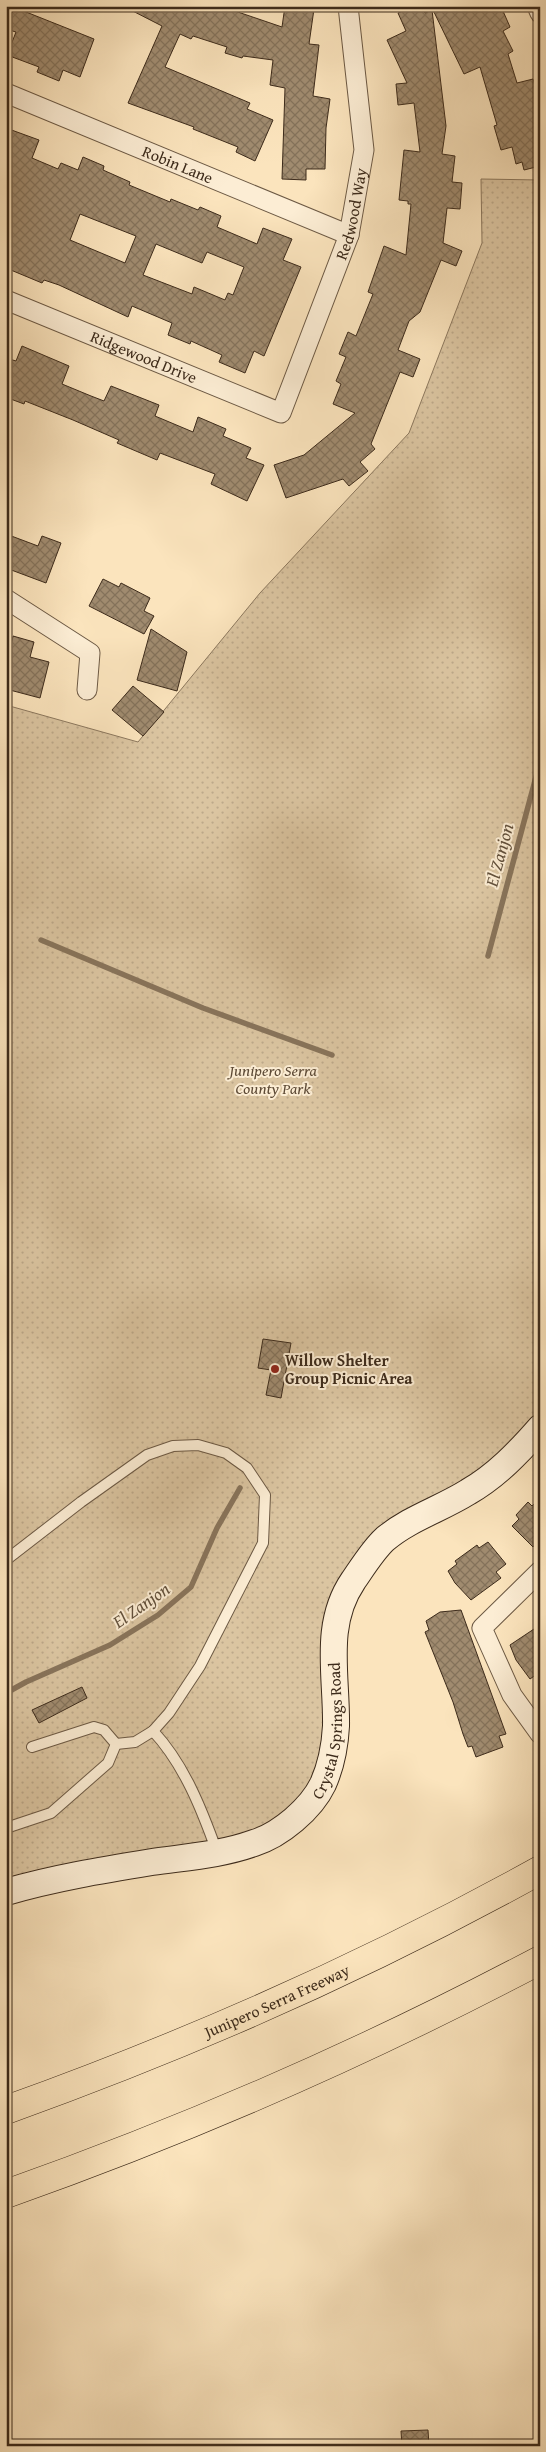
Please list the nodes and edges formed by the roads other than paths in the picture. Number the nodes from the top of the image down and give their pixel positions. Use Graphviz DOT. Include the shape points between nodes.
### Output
graph roads {
  1 [pos="348,6"];
  2 [pos="537,6"];
  3 [pos="540,13"];
  4 [pos="6,94"];
  5 [pos="349,235"];
  6 [pos="6,300"];
  7 [pos="281,413"];
  8 [pos="6,600"];
  9 [pos="87,690"];
  10 [pos="540,1428"];
  11 [pos="6,1560"];
  12 [pos="540,1571"];
  13 [pos="153,1731"];
  14 [pos="540,1734"];
  15 [pos="116,1744"];
  16 [pos="32,1747"];
  17 [pos="6,1828"];
  18 [pos="218,1853"];
  19 [pos="540,1870"];
  20 [pos="6,1892"];
  21 [pos="540,1960"];
  22 [pos="6,2110"];
  23 [pos="6,2194"];
  1 -- 5 [label="street, Redwood Way" via="364,150"];
  2 -- 3 [label="street"];
  4 -- 5 [label="street, Robin Lane"];
  5 -- 7 [label="street, Redwood Way"];
  6 -- 7 [label="street, Ridgewood Drive"];
  8 -- 9 [label="street" via="90,653"];
  10 -- 18 [label="street, Crystal Springs Road" via="499,1470 469,1492 403,1526 383,1541 352,1583 338,1612 333,1642 336,1726 323,1785 306,1808 284,1827 256,1843"];
  11 -- 13 [label="lane" via="147,1455 173,1446 198,1445 226,1452 247,1468 265,1495 263,1543 200,1666"];
  12 -- 14 [label="street" via="482,1628 512,1695"];
  13 -- 15 [label="lane" via="135,1742"];
  13 -- 18 [label="lane" via="170,1749 203,1814"];
  15 -- 16 [label="lane" via="104,1730 94,1728"];
  15 -- 17 [label="lane" via="108,1763 51,1813"];
  18 -- 20 [label="street, Crystal Springs Road" via="70,1876"];
  19 -- 22 [label="highway, Junipero Serra Freeway" via="403,1942 285,1997 120,2067"];
  21 -- 23 [label="highway" via="435,2014 296,2079 162,2136"];
}
